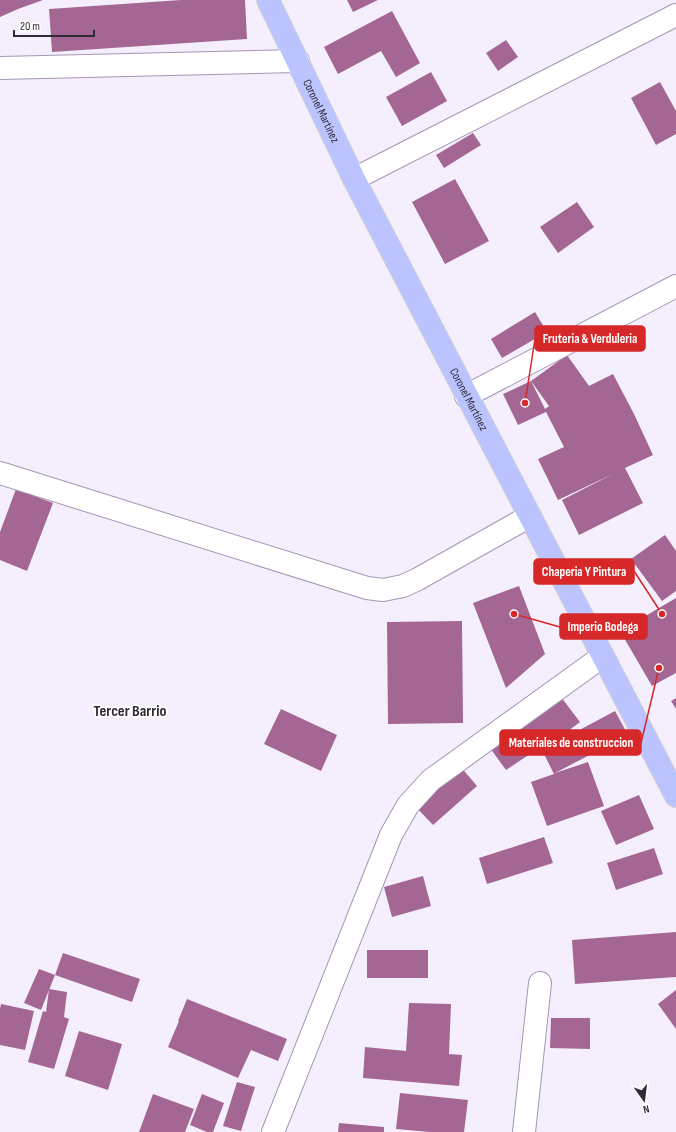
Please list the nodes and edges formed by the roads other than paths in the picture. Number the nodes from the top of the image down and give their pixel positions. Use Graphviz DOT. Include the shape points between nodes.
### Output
graph roads {
  1 [pos="268,0"];
  2 [pos="676,15"];
  3 [pos="298,61"];
  4 [pos="0,68"];
  5 [pos="354,179"];
  6 [pos="676,286"];
  7 [pos="466,396"];
  8 [pos="0,473"];
  9 [pos="530,516"];
  10 [pos="603,656"];
  11 [pos="676,796"];
  12 [pos="540,983"];
  13 [pos="273,1132"];
  14 [pos="524,1132"];
  1 -- 3 [label="main road, Coronel Martínez"];
  2 -- 5 [label="street"];
  3 -- 4 [label="street"];
  3 -- 5 [label="main road, Coronel Martínez"];
  5 -- 7 [label="main road, Coronel Martínez"];
  6 -- 7 [label="street"];
  7 -- 9 [label="main road, Coronel Martínez"];
  8 -- 9 [label="street" via="367,588 383,590 403,586 418,579"];
  9 -- 10 [label="main road, Coronel Martínez"];
  10 -- 11 [label="main road, Coronel Martínez"];
  10 -- 13 [label="street" via="431,780 408,805 391,834"];
  12 -- 14 [label="street"];
}
